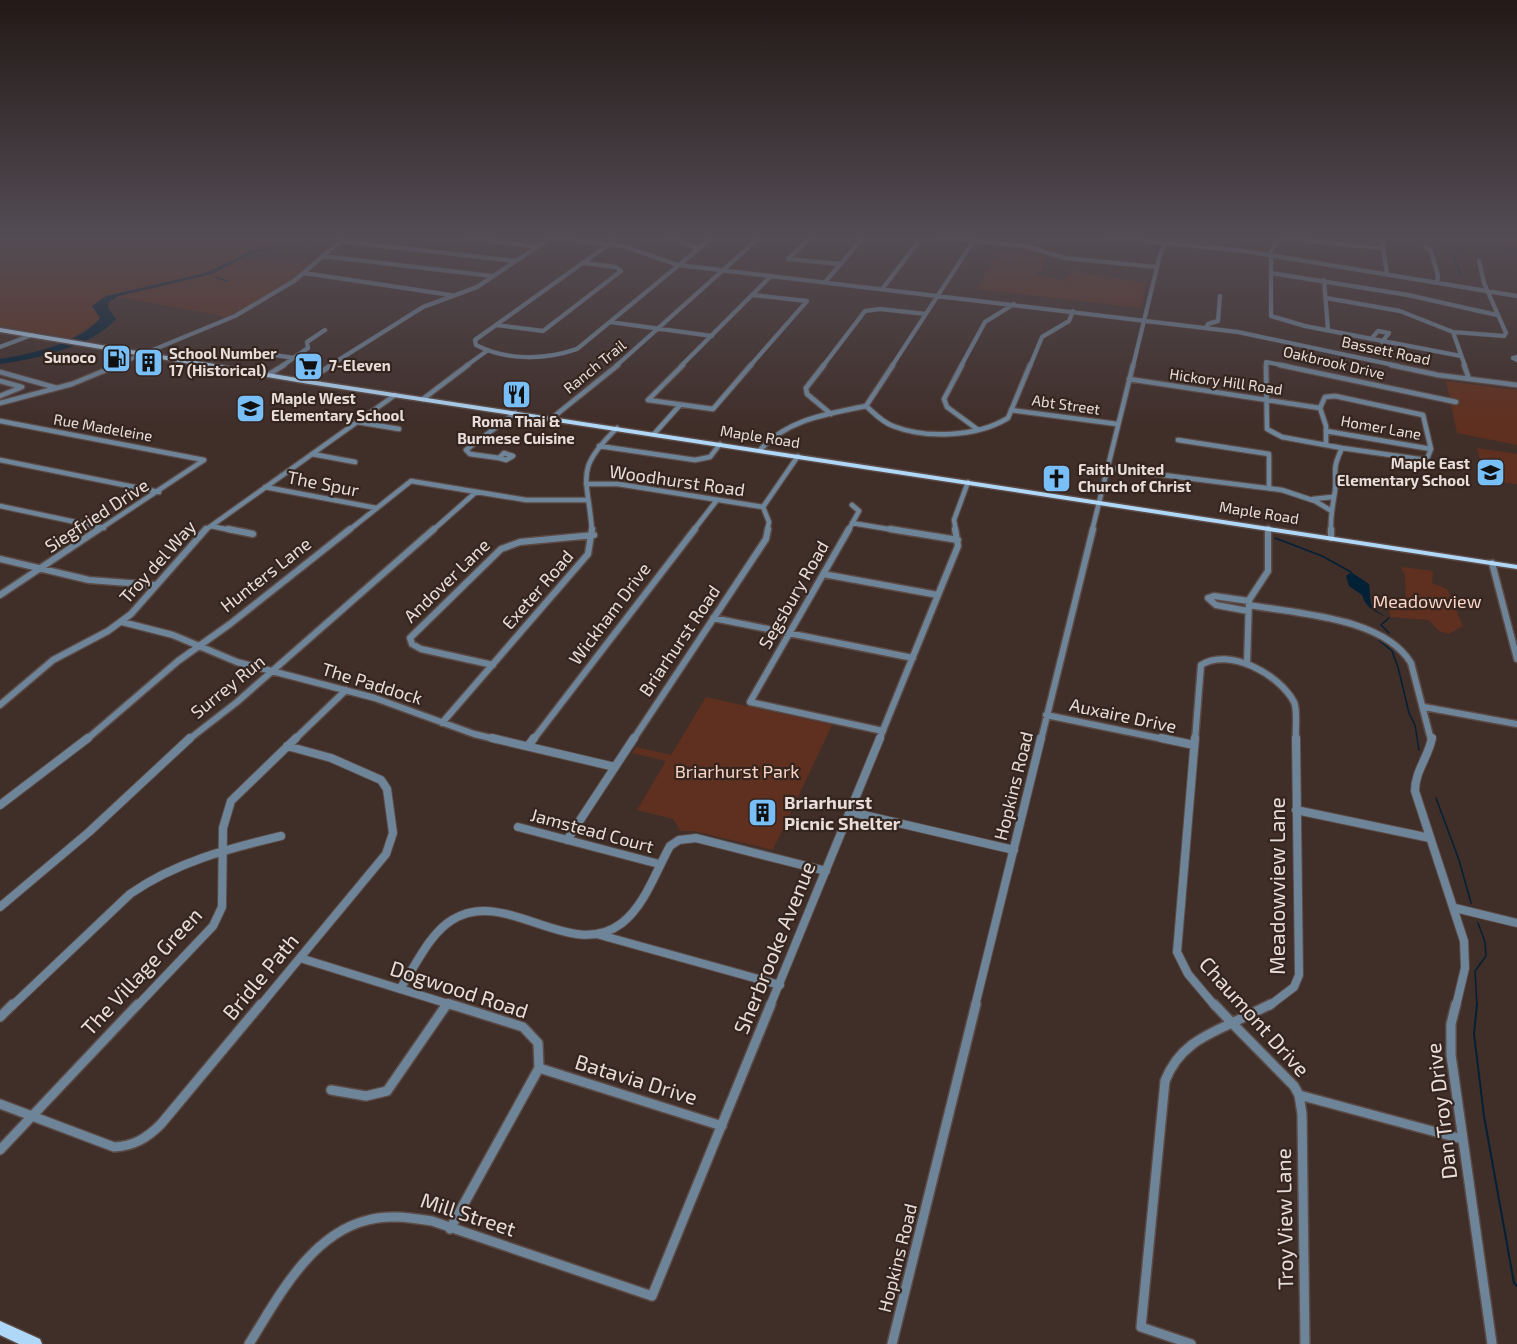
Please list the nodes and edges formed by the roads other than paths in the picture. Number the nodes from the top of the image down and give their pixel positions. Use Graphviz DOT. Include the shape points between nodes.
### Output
graph roads {
  1 [pos="262,300"];
  2 [pos="442,300"];
  3 [pos="531,300"];
  4 [pos="584,300"];
  5 [pos="637,300"];
  6 [pos="690,300"];
  7 [pos="748,300"];
  8 [pos="795,300"];
  9 [pos="935,300"];
  10 [pos="978,300"];
  11 [pos="1149,300"];
  12 [pos="1220,300"];
  13 [pos="1272,300"];
  14 [pos="1326,300"];
  15 [pos="1336,300"];
  16 [pos="1426,300"];
  17 [pos="1491,300"];
  18 [pos="1014,304"];
  19 [pos="1073,311"];
  20 [pos="926,314"];
  21 [pos="1497,315"];
  22 [pos="1143,321"];
  23 [pos="610,322"];
  24 [pos="496,324"];
  25 [pos="658,328"];
  26 [pos="1206,328"];
  27 [pos="0,330"];
  28 [pos="325,330"];
  29 [pos="1328,330"];
  30 [pos="1453,332"];
  31 [pos="32,335"];
  32 [pos="712,336"];
  33 [pos="1371,339"];
  34 [pos="1382,342"];
  35 [pos="0,347"];
  36 [pos="488,350"];
  37 [pos="260,353"];
  38 [pos="148,354"];
  39 [pos="1461,356"];
  40 [pos="295,358"];
  41 [pos="0,372"];
  42 [pos="268,375"];
  43 [pos="21,377"];
  44 [pos="1129,379"];
  45 [pos="1468,379"];
  46 [pos="0,381"];
  47 [pos="306,381"];
  48 [pos="7,383"];
  49 [pos="1517,384"];
  50 [pos="60,388"];
  51 [pos="16,393"];
  52 [pos="395,395"];
  53 [pos="0,396"];
  54 [pos="30,396"];
  55 [pos="23,397"];
  56 [pos="423,399"];
  57 [pos="1265,400"];
  58 [pos="1456,402"];
  59 [pos="0,403"];
  60 [pos="681,405"];
  61 [pos="866,406"];
  62 [pos="1320,408"];
  63 [pos="1011,410"];
  64 [pos="515,413"];
  65 [pos="831,414"];
  66 [pos="552,418"];
  67 [pos="0,421"];
  68 [pos="357,422"];
  69 [pos="1117,424"];
  70 [pos="617,428"];
  71 [pos="399,429"];
  72 [pos="977,429"];
  73 [pos="1326,431"];
  74 [pos="654,434"];
  75 [pos="1178,440"];
  76 [pos="1326,443"];
  77 [pos="720,444"];
  78 [pos="599,446"];
  79 [pos="1342,448"];
  80 [pos="1431,449"];
  81 [pos="759,450"];
  82 [pos="312,454"];
  83 [pos="798,456"];
  84 [pos="201,458"];
  85 [pos="499,458"];
  86 [pos="0,460"];
  87 [pos="355,462"];
  88 [pos="1107,468"];
  89 [pos="968,482"];
  90 [pos="586,484"];
  91 [pos="265,487"];
  92 [pos="1269,487"];
  93 [pos="159,492"];
  94 [pos="476,492"];
  95 [pos="1332,497"];
  96 [pos="1312,499"];
  97 [pos="588,500"];
  98 [pos="717,500"];
  99 [pos="1099,501"];
  100 [pos="852,505"];
  101 [pos="0,506"];
  102 [pos="763,507"];
  103 [pos="376,508"];
  104 [pos="1330,510"];
  105 [pos="852,523"];
  106 [pos="211,526"];
  107 [pos="104,528"];
  108 [pos="1268,528"];
  109 [pos="253,534"];
  110 [pos="594,535"];
  111 [pos="1332,538"];
  112 [pos="958,540"];
  113 [pos="0,559"];
  114 [pos="1492,563"];
  115 [pos="1517,567"];
  116 [pos="41,568"];
  117 [pos="823,574"];
  118 [pos="155,585"];
  119 [pos="0,595"];
  120 [pos="938,595"];
  121 [pos="1249,606"];
  122 [pos="713,618"];
  123 [pos="122,622"];
  124 [pos="789,633"];
  125 [pos="1514,637"];
  126 [pos="198,645"];
  127 [pos="913,657"];
  128 [pos="1517,659"];
  129 [pos="1247,663"];
  130 [pos="493,665"];
  131 [pos="272,671"];
  132 [pos="346,690"];
  133 [pos="0,705"];
  134 [pos="1424,707"];
  135 [pos="1046,715"];
  136 [pos="442,723"];
  137 [pos="1517,724"];
  138 [pos="883,730"];
  139 [pos="1194,745"];
  140 [pos="287,746"];
  141 [pos="528,746"];
  142 [pos="615,766"];
  143 [pos="0,805"];
  144 [pos="1296,810"];
  145 [pos="851,812"];
  146 [pos="518,827"];
  147 [pos="281,836"];
  148 [pos="1430,838"];
  149 [pos="567,840"];
  150 [pos="223,850"];
  151 [pos="1014,850"];
  152 [pos="659,864"];
  153 [pos="826,871"];
  154 [pos="0,907"];
  155 [pos="1455,908"];
  156 [pos="1517,922"];
  157 [pos="597,934"];
  158 [pos="300,958"];
  159 [pos="780,985"];
  160 [pos="400,989"];
  161 [pos="448,1003"];
  162 [pos="0,1017"];
  163 [pos="1232,1022"];
  164 [pos="539,1068"];
  165 [pos="331,1090"];
  166 [pos="1299,1095"];
  167 [pos="0,1104"];
  168 [pos="31,1117"];
  169 [pos="722,1126"];
  170 [pos="1462,1139"];
  171 [pos="0,1150"];
  172 [pos="680,1226"];
  173 [pos="450,1229"];
  174 [pos="0,1328"];
  175 [pos="35,1344"];
  176 [pos="249,1344"];
  177 [pos="892,1344"];
  178 [pos="1191,1344"];
  179 [pos="1305,1344"];
  180 [pos="1492,1344"];
  1 -- 38 [label="street"];
  2 -- 47 [label="street" via="423,307"];
  3 -- 24 [label="street"];
  4 -- 24 [label="street" via="543,331"];
  5 -- 23 [label="street"];
  6 -- 25 [label="street, Ranch Trail"];
  7 -- 32 [label="street"];
  8 -- 60 [label="street" via="807,301 712,409"];
  9 -- 20 [label="street"];
  10 -- 18 [label="street, Bassett Road"];
  11 -- 22 [label="street, Hopkins Road"];
  12 -- 26 [label="street" via="1218,321"];
  13 -- 29 [label="street" via="1272,317"];
  14 -- 29 [label="street"];
  15 -- 30 [label="street" via="1400,311"];
  16 -- 21 [label="street"];
  17 -- 21 [label="street"];
  18 -- 19 [label="street, Bassett Road"];
  18 -- 72 [label="street" via="985,322 943,399 947,407"];
  19 -- 22 [label="street, Bassett Road"];
  19 -- 63 [label="street" via="1065,325 1042,337"];
  20 -- 61 [label="street"];
  20 -- 65 [label="street" via="865,311 806,388 807,394"];
  21 -- 30 [label="street" via="1504,336"];
  22 -- 26 [label="street, Bassett Road"];
  22 -- 44 [label="street, Hopkins Road"];
  23 -- 25 [label="street"];
  23 -- 36 [label="street" via="579,348 563,354 531,357"];
  24 -- 36 [label="street" via="475,340"];
  25 -- 32 [label="street"];
  25 -- 66 [label="street, Ranch Trail" via="598,383"];
  26 -- 45 [label="street, Bassett Road"];
  27 -- 31 [label="main road, Maple Road"];
  28 -- 40 [label="street" via="307,342 308,348"];
  29 -- 33 [label="street"];
  30 -- 39 [label="street"];
  31 -- 35 [label="street"];
  31 -- 38 [label="main road, Maple Road"];
  32 -- 60 [label="street" via="648,400"];
  33 -- 34 [label="street"];
  33 -- 34 [label="street" via="1384,330 1389,333"];
  34 -- 39 [label="street"];
  36 -- 56 [label="street"];
  37 -- 40 [label="street"];
  38 -- 42 [label="main road, Maple Road"];
  38 -- 50 [label="street"];
  39 -- 45 [label="street"];
  40 -- 42 [label="street"];
  41 -- 43 [label="street"];
  42 -- 47 [label="main road, Maple Road"];
  43 -- 48 [label="street"];
  43 -- 50 [label="street"];
  44 -- 57 [label="street, Hickory Hill Road"];
  44 -- 69 [label="street, Hopkins Road"];
  45 -- 49 [label="street, Bassett Road"];
  46 -- 48 [label="street"];
  47 -- 52 [label="main road, Maple Road"];
  48 -- 51 [label="street" via="22,387"];
  50 -- 54 [label="street"];
  51 -- 53 [label="street"];
  51 -- 54 [label="street"];
  51 -- 55 [label="street"];
  52 -- 56 [label="main road, Maple Road"];
  52 -- 68 [label="street, Troy del Way"];
  54 -- 55 [label="street"];
  55 -- 59 [label="street"];
  56 -- 64 [label="main road, Maple Road"];
  57 -- 58 [label="street, Oakbrook Drive" via="1266,362 1270,361"];
  57 -- 62 [label="street, Hickory Hill Road"];
  57 -- 76 [label="street, Oakbrook Drive" via="1265,426 1270,433"];
  60 -- 74 [label="street"];
  61 -- 65 [label="street"];
  61 -- 72 [label="street" via="887,423 902,429 947,434"];
  62 -- 73 [label="street"];
  62 -- 80 [label="street" via="1324,397 1335,396 1423,415"];
  63 -- 69 [label="street, Abt Street"];
  63 -- 72 [label="street" via="1002,422"];
  64 -- 66 [label="main road, Maple Road"];
  64 -- 85 [label="street" via="466,450"];
  65 -- 81 [label="street" via="780,431"];
  66 -- 70 [label="main road, Maple Road"];
  67 -- 84 [label="street, Rue Madeleine"];
  68 -- 71 [label="street"];
  68 -- 82 [label="street, Troy del Way"];
  69 -- 88 [label="street, Hopkins Road"];
  70 -- 74 [label="main road, Maple Road"];
  70 -- 78 [label="street"];
  73 -- 76 [label="street"];
  73 -- 80 [label="street, Homer Lane"];
  74 -- 77 [label="main road, Maple Road"];
  75 -- 92 [label="street" via="1269,454"];
  76 -- 79 [label="street, Oakbrook Drive"];
  77 -- 78 [label="street" via="710,457 695,460"];
  77 -- 81 [label="main road, Maple Road"];
  78 -- 90 [label="street" via="586,467"];
  79 -- 80 [label="street" via="1419,459 1427,459"];
  79 -- 95 [label="street" via="1334,463"];
  81 -- 83 [label="main road, Maple Road"];
  82 -- 87 [label="street"];
  82 -- 91 [label="street, Troy del Way"];
  83 -- 89 [label="main road, Maple Road"];
  83 -- 102 [label="street"];
  84 -- 93 [label="street, Siegfried Drive" via="203,464"];
  86 -- 93 [label="street"];
  88 -- 92 [label="street"];
  88 -- 99 [label="street, Hopkins Road"];
  89 -- 99 [label="main road, Maple Road"];
  89 -- 112 [label="street, Sherbrooke Avenue" via="954,520"];
  90 -- 97 [label="street"];
  90 -- 98 [label="street, Woodhurst Road" via="618,484"];
  91 -- 103 [label="street, The Spur"];
  91 -- 106 [label="street, Troy del Way"];
  92 -- 96 [label="street"];
  93 -- 107 [label="street, Siegfried Drive"];
  94 -- 97 [label="street, Hunters Lane" via="537,501"];
  94 -- 103 [label="street, Hunters Lane" via="411,481"];
  94 -- 131 [label="street, Surrey Run"];
  95 -- 96 [label="street"];
  95 -- 104 [label="street"];
  96 -- 104 [label="street"];
  97 -- 110 [label="street"];
  98 -- 102 [label="street, Woodhurst Road"];
  98 -- 141 [label="street, Wickham Drive"];
  99 -- 108 [label="main road, Maple Road"];
  99 -- 135 [label="street, Hopkins Road"];
  100 -- 105 [label="street, Segsbury Road" via="859,511"];
  101 -- 107 [label="street"];
  102 -- 122 [label="street, Briarhurst Road" via="769,522 768,535"];
  103 -- 126 [label="street, Hunters Lane"];
  104 -- 111 [label="street"];
  105 -- 112 [label="street"];
  105 -- 117 [label="street, Segsbury Road"];
  106 -- 109 [label="street"];
  106 -- 118 [label="street, Troy del Way" via="196,537"];
  107 -- 116 [label="street, Siegfried Drive"];
  108 -- 111 [label="main road, Maple Road"];
  108 -- 121 [label="street" via="1268,571"];
  110 -- 130 [label="street, Exeter Road" via="584,560"];
  110 -- 130 [label="street, Andover Lane" via="520,542 501,549 410,638 421,649"];
  111 -- 114 [label="main road, Maple Road"];
  112 -- 120 [label="street, Sherbrooke Avenue"];
  113 -- 116 [label="street"];
  114 -- 115 [label="main road, Maple Road"];
  114 -- 125 [label="street"];
  116 -- 118 [label="street" via="89,580"];
  116 -- 119 [label="street, Siegfried Drive"];
  117 -- 120 [label="street"];
  117 -- 124 [label="street, Segsbury Road"];
  118 -- 123 [label="street, Troy del Way"];
  120 -- 127 [label="street, Sherbrooke Avenue"];
  121 -- 121 [label="street" via="1216,606 1208,598 1214,596"];
  121 -- 129 [label="street"];
  121 -- 134 [label="street, Dan Troy Drive" via="1348,622 1388,639 1409,658"];
  122 -- 124 [label="street"];
  122 -- 142 [label="street, Briarhurst Road"];
  123 -- 126 [label="street, The Paddock"];
  123 -- 133 [label="street, Troy del Way" via="53,660"];
  124 -- 127 [label="street"];
  124 -- 138 [label="street, Segsbury Road" via="750,702"];
  125 -- 128 [label="street"];
  126 -- 131 [label="street, The Paddock" via="237,662"];
  126 -- 143 [label="street, Hunters Lane" via="65,758"];
  127 -- 138 [label="street, Sherbrooke Avenue"];
  129 -- 139 [label="street, Chaumont Drive" via="1215,658 1201,665"];
  129 -- 144 [label="street, Meadowview Lane" via="1279,684 1296,704"];
  130 -- 136 [label="street, Exeter Road"];
  131 -- 132 [label="street, The Paddock"];
  131 -- 154 [label="street, Surrey Run" via="183,743 89,832"];
  132 -- 136 [label="street, The Paddock"];
  132 -- 140 [label="street, The Village Green"];
  134 -- 137 [label="street"];
  134 -- 148 [label="street, Dan Troy Drive" via="1431,745 1414,783"];
  135 -- 139 [label="street, Auxaire Drive"];
  135 -- 151 [label="street, Hopkins Road"];
  136 -- 141 [label="street, The Paddock"];
  138 -- 145 [label="street, Sherbrooke Avenue"];
  139 -- 163 [label="street, Chaumont Drive" via="1177,952 1190,976"];
  140 -- 150 [label="street, The Village Green" via="231,801 224,817"];
  140 -- 158 [label="street, Bridle Path" via="331,758 381,780 387,789 393,833 386,854"];
  141 -- 142 [label="street, The Paddock"];
  142 -- 149 [label="street, Briarhurst Road"];
  144 -- 148 [label="street"];
  144 -- 163 [label="street, Meadowview Lane" via="1298,982 1290,992"];
  145 -- 151 [label="street"];
  145 -- 153 [label="street, Sherbrooke Avenue"];
  146 -- 149 [label="street, Jamstead Court"];
  147 -- 150 [label="street"];
  148 -- 155 [label="street, Dan Troy Drive"];
  149 -- 152 [label="street, Jamstead Court"];
  150 -- 162 [label="street" via="178,864 142,885"];
  150 -- 168 [label="street, The Village Green" via="222,907 213,926"];
  151 -- 177 [label="street, Hopkins Road"];
  152 -- 153 [label="street" via="674,842 690,838"];
  152 -- 157 [label="street" via="627,918 614,929"];
  153 -- 159 [label="street, Sherbrooke Avenue"];
  155 -- 156 [label="street"];
  155 -- 170 [label="street, Dan Troy Drive" via="1466,957 1450,1039"];
  157 -- 159 [label="street"];
  157 -- 160 [label="street" via="580,935 495,911 468,913 446,925"];
  158 -- 160 [label="street, Dogwood Road"];
  158 -- 168 [label="street, Bridle Path" via="173,1110 143,1140 114,1147"];
  159 -- 169 [label="street, Sherbrooke Avenue"];
  160 -- 161 [label="street, Dogwood Road"];
  161 -- 164 [label="street, Dogwood Road" via="529,1031 538,1043"];
  161 -- 165 [label="street" via="387,1091 374,1096"];
  163 -- 166 [label="street, Chaumont Drive"];
  163 -- 178 [label="street, Meadowview Lane" via="1197,1039 1180,1053 1169,1070 1162,1093 1141,1327"];
  164 -- 169 [label="street, Batavia Drive"];
  164 -- 173 [label="street"];
  166 -- 170 [label="street, Chaumont Drive"];
  166 -- 179 [label="street, Troy View Lane"];
  167 -- 168 [label="street, Bridle Path"];
  168 -- 171 [label="street, The Village Green"];
  169 -- 172 [label="street, Sherbrooke Avenue"];
  170 -- 180 [label="street, Dan Troy Drive"];
  172 -- 173 [label="street, Mill Street" via="651,1296"];
  173 -- 176 [label="street, Mill Street" via="399,1215 366,1221 333,1236 310,1252"];
  174 -- 175 [label="main road"];
}
